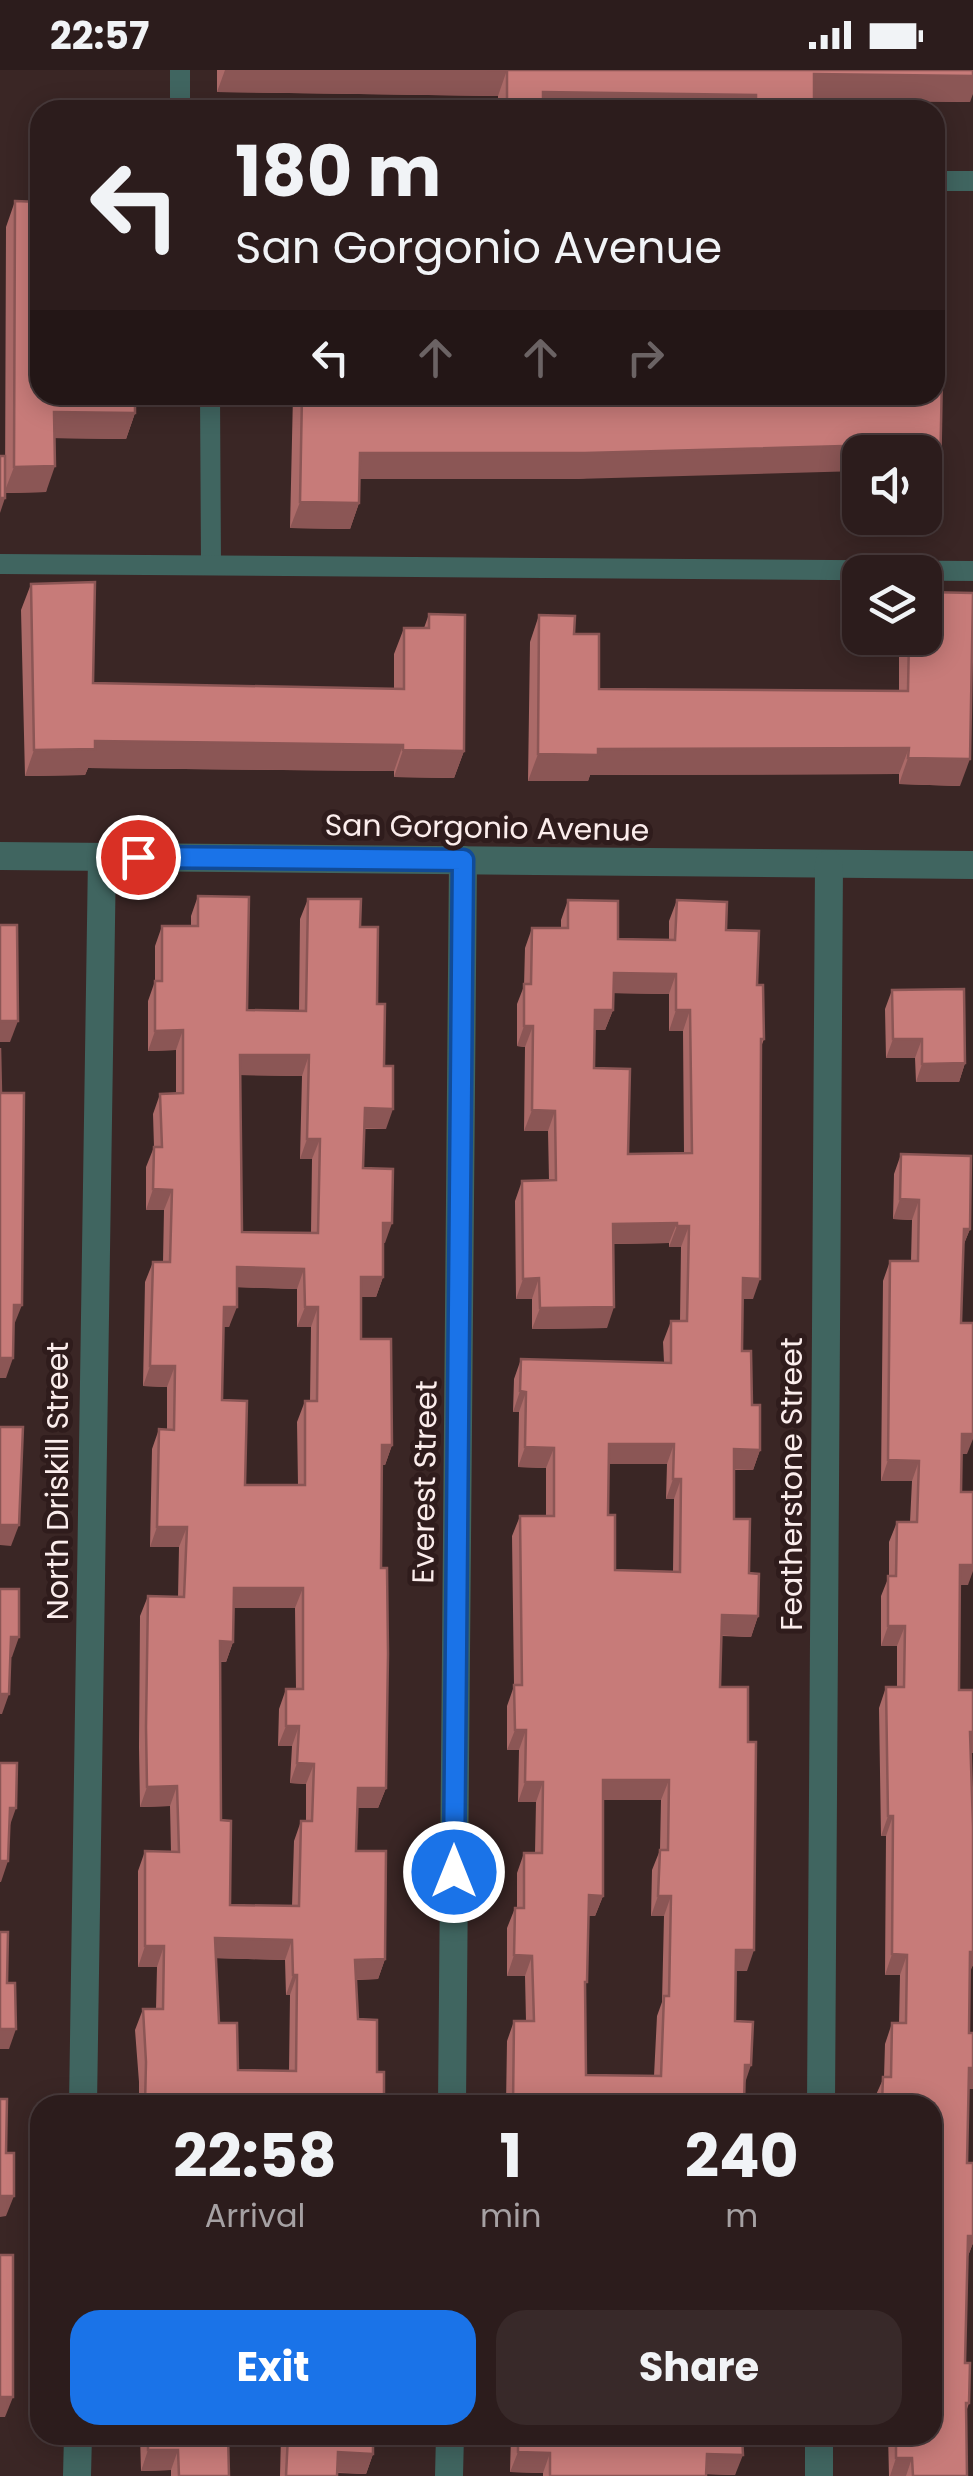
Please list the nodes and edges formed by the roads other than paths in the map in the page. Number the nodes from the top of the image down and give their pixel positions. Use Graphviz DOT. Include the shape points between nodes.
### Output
graph roads {
  1 [pos="180,70"];
  2 [pos="180,100"];
  3 [pos="945,180"];
  4 [pos="973,181"];
  5 [pos="210,405"];
  6 [pos="0,564"];
  7 [pos="212,565"];
  8 [pos="973,571"];
  9 [pos="0,856"];
  10 [pos="102,857"];
  11 [pos="463,860"];
  12 [pos="829,864"];
  13 [pos="973,865"];
  14 [pos="83,2095"];
  15 [pos="452,2095"];
  16 [pos="821,2095"];
  17 [pos="78,2445"];
  18 [pos="450,2445"];
  19 [pos="819,2445"];
  20 [pos="77,2476"];
  21 [pos="449,2476"];
  22 [pos="819,2476"];
  1 -- 2 [label="lane"];
  3 -- 4 [label="lane"];
  5 -- 7 [label="lane"];
  6 -- 7 [label="lane"];
  7 -- 8 [label="lane"];
  9 -- 10 [label="street, San Gorgonio Avenue"];
  10 -- 11 [label="street, San Gorgonio Avenue"];
  10 -- 14 [label="street, North Driskill Street"];
  11 -- 12 [label="street, San Gorgonio Avenue"];
  11 -- 15 [label="street, Everest Street"];
  12 -- 13 [label="street, San Gorgonio Avenue"];
  12 -- 16 [label="street, Featherstone Street"];
  17 -- 20 [label="street"];
  18 -- 21 [label="street"];
  19 -- 22 [label="street"];
}
